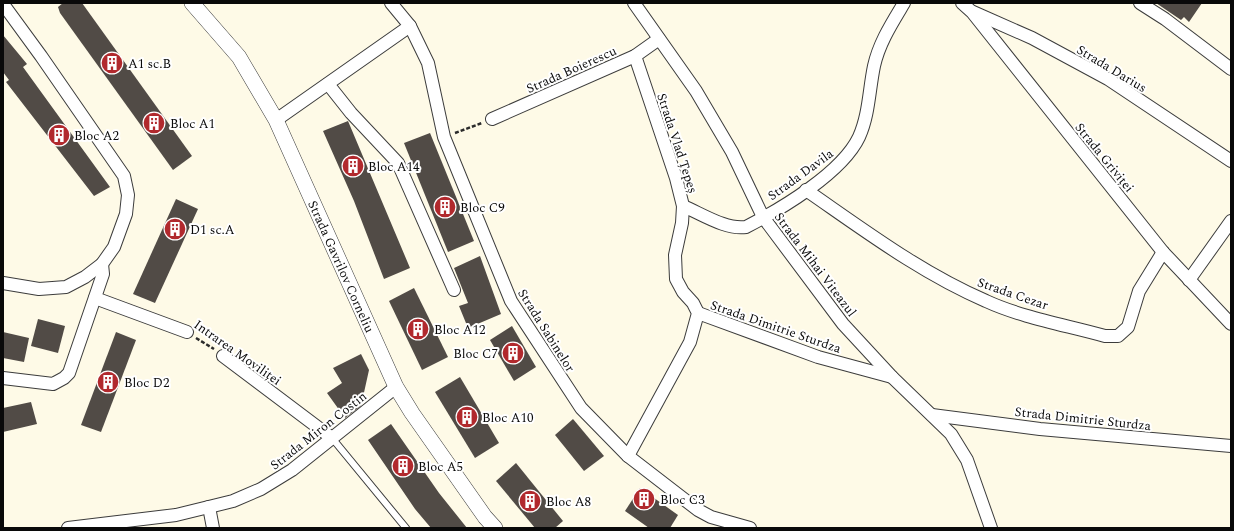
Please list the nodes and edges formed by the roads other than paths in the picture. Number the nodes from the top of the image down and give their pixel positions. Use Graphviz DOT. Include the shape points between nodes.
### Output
graph roads {
  1 [pos="192,3"];
  2 [pos="391,3"];
  3 [pos="634,3"];
  4 [pos="904,3"];
  5 [pos="962,3"];
  6 [pos="1140,3"];
  7 [pos="3,4"];
  8 [pos="972,12"];
  9 [pos="410,26"];
  10 [pos="659,39"];
  11 [pos="635,56"];
  12 [pos="1231,70"];
  13 [pos="328,84"];
  14 [pos="492,119"];
  15 [pos="276,120"];
  16 [pos="1231,161"];
  17 [pos="806,190"];
  18 [pos="683,206"];
  19 [pos="763,217"];
  20 [pos="1229,229"];
  21 [pos="1163,252"];
  22 [pos="102,264"];
  23 [pos="1189,280"];
  24 [pos="3,283"];
  25 [pos="454,290"];
  26 [pos="95,298"];
  27 [pos="698,313"];
  28 [pos="1231,324"];
  29 [pos="187,332"];
  30 [pos="223,356"];
  31 [pos="892,377"];
  32 [pos="3,378"];
  33 [pos="396,387"];
  34 [pos="932,415"];
  35 [pos="332,438"];
  36 [pos="1231,446"];
  37 [pos="628,456"];
  38 [pos="209,507"];
  39 [pos="68,528"];
  40 [pos="213,528"];
  41 [pos="406,528"];
  42 [pos="495,528"];
  43 [pos="750,528"];
  44 [pos="991,528"];
  1 -- 15 [label="street, Strada Gavrilov Corneliu" via="239,57"];
  2 -- 9 [label="street, Strada Sabinelor"];
  3 -- 10 [label="street, Strada Mihai Viteazul"];
  4 -- 17 [label="street, Strada Davila" via="883,40 859,136 842,162"];
  5 -- 8 [label="street, Strada Griviței"];
  6 -- 12 [label="street"];
  7 -- 22 [label="street" via="124,176 128,195 126,214 114,247"];
  8 -- 16 [label="street, Strada Darius" via="1032,38 1108,79"];
  8 -- 21 [label="street, Strada Griviței"];
  9 -- 13 [label="street"];
  9 -- 37 [label="street, Strada Sabinelor" via="428,63 444,138 511,300 581,408"];
  10 -- 11 [label="street, Strada Boierescu"];
  10 -- 19 [label="street, Strada Mihai Viteazul" via="696,91 732,152"];
  11 -- 14 [label="street, Strada Boierescu"];
  11 -- 18 [label="street, Strada Vlad Țepeș"];
  13 -- 15 [label="street"];
  13 -- 25 [label="street" via="351,113 398,163"];
  15 -- 33 [label="street, Strada Gavrilov Corneliu"];
  17 -- 19 [label="street, Strada Davila"];
  17 -- 21 [label="street, Strada Cezar" via="917,266 986,302 1105,336 1118,336 1128,327 1139,291"];
  18 -- 19 [label="street, Strada Davila" via="738,228 746,227"];
  18 -- 27 [label="street, Strada Vlad Țepeș" via="675,255 676,280"];
  19 -- 31 [label="street, Strada Mihai Viteazul" via="844,324"];
  20 -- 23 [label="street"];
  21 -- 23 [label="street, Strada Griviței"];
  22 -- 24 [label="street" via="66,287 39,289"];
  22 -- 26 [label="street" via="103,274"];
  23 -- 28 [label="street, Strada Griviței"];
  26 -- 29 [label="street, Intrarea Moviliței"];
  26 -- 32 [label="street" via="72,368 64,378 53,384"];
  27 -- 31 [label="street, Strada Dimitrie Sturdza" via="818,357"];
  27 -- 37 [label="street" via="690,342"];
  30 -- 35 [label="street, Intrarea Moviliței"];
  31 -- 34 [label="street, Strada Mihai Viteazul"];
  33 -- 35 [label="street, Strada Miron Costin"];
  33 -- 42 [label="street, Strada Gavrilov Corneliu" via="485,518"];
  34 -- 36 [label="street, Strada Dimitrie Sturdza" via="1040,429"];
  34 -- 44 [label="street, Strada Mihai Viteazul" via="950,434 967,460"];
  35 -- 38 [label="street, Strada Miron Costin" via="292,470 261,489 233,501"];
  35 -- 41 [label="lane"];
  37 -- 43 [label="street, Strada Sabinelor" via="698,510 711,517"];
  38 -- 39 [label="street, Strada Miron Costin" via="176,515"];
  38 -- 40 [label="street"];
}
